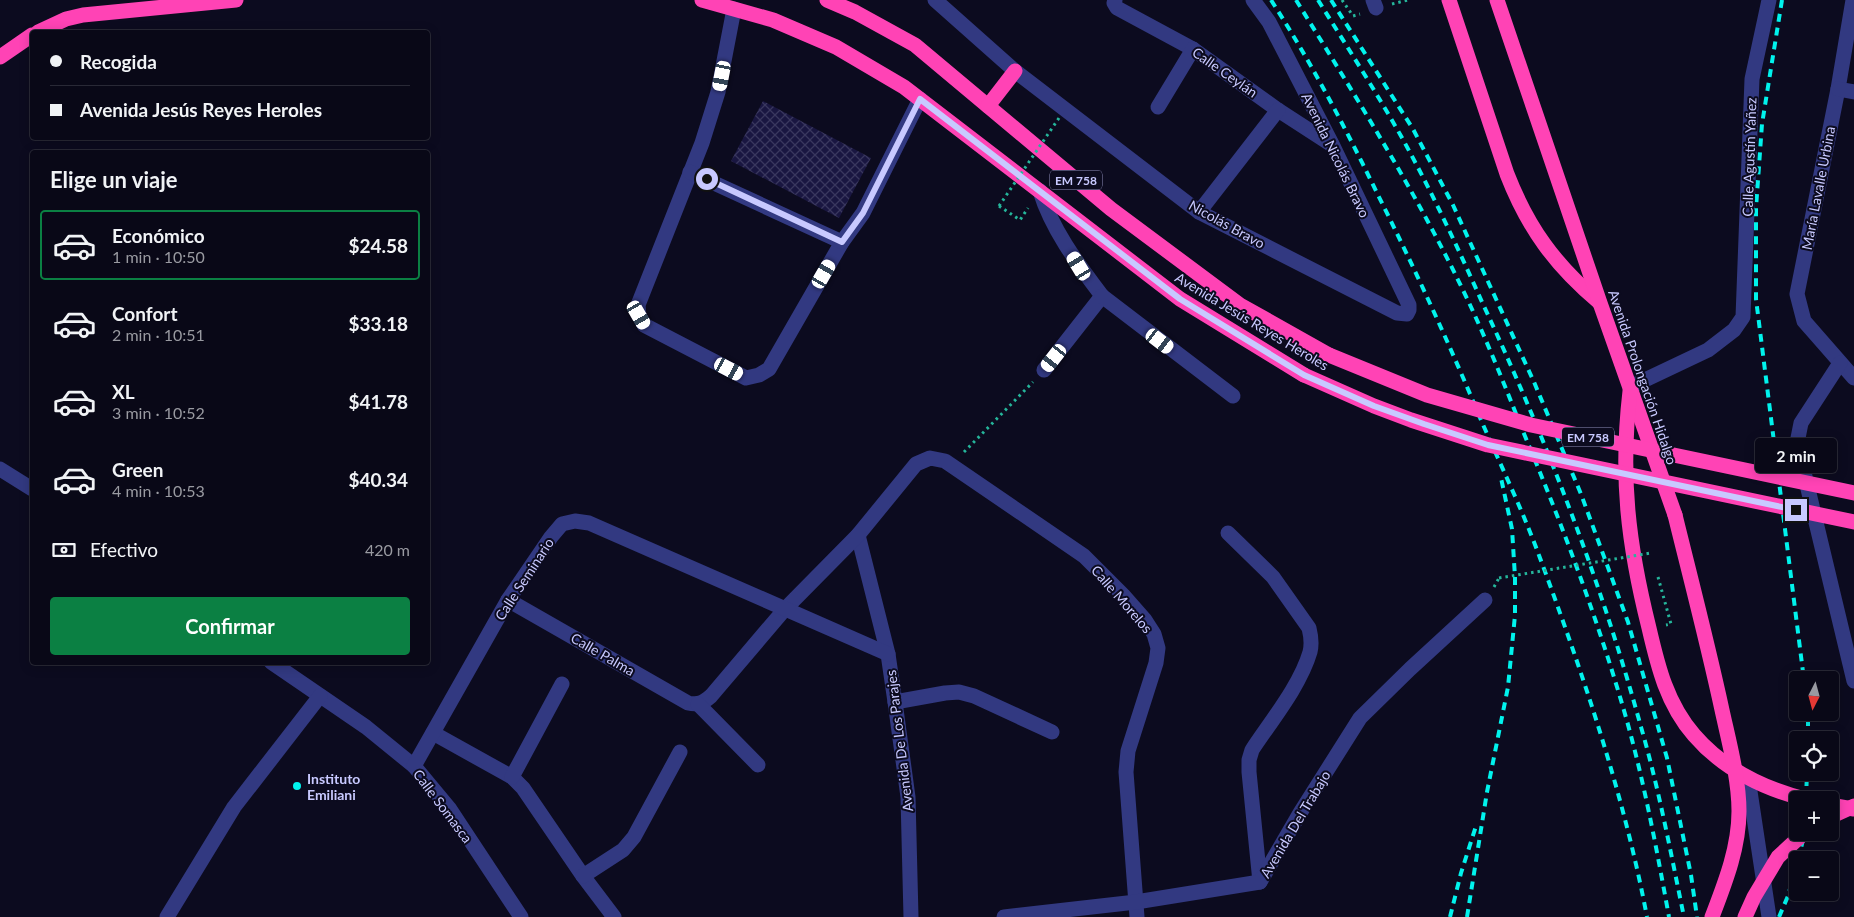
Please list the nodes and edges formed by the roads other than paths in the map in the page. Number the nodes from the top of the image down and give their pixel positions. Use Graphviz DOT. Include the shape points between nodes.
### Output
graph roads {
  1 [pos="236,0"];
  2 [pos="702,0"];
  3 [pos="827,0"];
  4 [pos="935,0"];
  5 [pos="1253,0"];
  6 [pos="1449,0"];
  7 [pos="1497,0"];
  8 [pos="1769,0"];
  9 [pos="1852,0"];
  10 [pos="1115,2"];
  11 [pos="734,9"];
  12 [pos="42,30"];
  13 [pos="30,36"];
  14 [pos="1193,49"];
  15 [pos="0,57"];
  16 [pos="1015,71"];
  17 [pos="1838,89"];
  18 [pos="1854,92"];
  19 [pos="920,99"];
  20 [pos="988,106"];
  21 [pos="1158,107"];
  22 [pos="1278,110"];
  23 [pos="1333,146"];
  24 [pos="690,172"];
  25 [pos="1040,191"];
  26 [pos="1199,212"];
  27 [pos="842,242"];
  28 [pos="1102,296"];
  29 [pos="1600,302"];
  30 [pos="1406,314"];
  31 [pos="1840,363"];
  32 [pos="1044,370"];
  33 [pos="1854,378"];
  34 [pos="1630,387"];
  35 [pos="1233,396"];
  36 [pos="0,470"];
  37 [pos="30,489"];
  38 [pos="1854,493"];
  39 [pos="1854,522"];
  40 [pos="1228,533"];
  41 [pos="858,535"];
  42 [pos="508,600"];
  43 [pos="1485,600"];
  44 [pos="784,609"];
  45 [pos="888,654"];
  46 [pos="275,665"];
  47 [pos="1854,682"];
  48 [pos="562,684"];
  49 [pos="320,696"];
  50 [pos="895,702"];
  51 [pos="698,704"];
  52 [pos="1052,732"];
  53 [pos="433,733"];
  54 [pos="680,752"];
  55 [pos="758,765"];
  56 [pos="414,766"];
  57 [pos="512,777"];
  58 [pos="1748,778"];
  59 [pos="1789,794"];
  60 [pos="1839,806"];
  61 [pos="1854,807"];
  62 [pos="1839,813"];
  63 [pos="1795,841"];
  64 [pos="583,876"];
  65 [pos="1260,882"];
  66 [pos="1136,910"];
  67 [pos="167,917"];
  68 [pos="521,917"];
  69 [pos="614,917"];
  70 [pos="911,917"];
  71 [pos="1004,917"];
  72 [pos="1009,917"];
  73 [pos="1712,917"];
  74 [pos="1745,917"];
  75 [pos="1769,917"];
  1 -- 12 [label="highway" via="83,15"];
  2 -- 11 [label="highway, Avenida Jesús Reyes Heroles / EM 758"];
  3 -- 20 [label="highway, Avenida Jesús Reyes Heroles / EM 758" via="915,45"];
  4 -- 16 [label="street, Nicolás Bravo"];
  5 -- 23 [label="street, Avenida Nicolás Bravo" via="1269,22"];
  6 -- 29 [label="highway" via="1516,199 1560,266"];
  7 -- 29 [label="highway, Avenida Prolongación Hidalgo"];
  8 -- 34 [label="street, Calle Agustín Yañez" via="1752,80 1743,317 1734,330 1708,350"];
  9 -- 17 [label="street, María Lavalle Urbina"];
  10 -- 14 [label="street, Calle Ceylán" via="1117,8"];
  11 -- 19 [label="highway, Avenida Jesús Reyes Heroles / EM 758" via="773,20 836,47"];
  11 -- 24 [label="street" via="718,92"];
  13 -- 15 [label="highway"];
  14 -- 21 [label="street"];
  14 -- 22 [label="street, Calle Ceylán"];
  16 -- 20 [label="highway"];
  16 -- 26 [label="street, Nicolás Bravo"];
  17 -- 18 [label="street"];
  17 -- 31 [label="street, María Lavalle Urbina" via="1797,294 1804,320"];
  19 -- 25 [label="highway, Avenida Jesús Reyes Heroles / EM 758"];
  19 -- 27 [label="street" via="863,213"];
  20 -- 38 [label="highway, Avenida Jesús Reyes Heroles / EM 758, bridge" via="1111,209 1240,305 1329,356 1428,395 1531,425"];
  22 -- 23 [label="street, Calle Ceylán"];
  22 -- 26 [label="street"];
  23 -- 30 [label="street, Avenida Nicolás Bravo" via="1409,305"];
  24 -- 27 [label="street"];
  24 -- 27 [label="street" via="638,305 639,315 644,325 746,378 769,370"];
  25 -- 28 [label="street" via="1052,221"];
  25 -- 39 [label="highway, Avenida Jesús Reyes Heroles / EM 758, bridge" via="1180,299 1304,375 1389,412 1488,445"];
  26 -- 30 [label="street, Nicolás Bravo" via="1397,313"];
  28 -- 32 [label="street"];
  28 -- 35 [label="street"];
  29 -- 34 [label="highway, Avenida Prolongación Hidalgo"];
  31 -- 33 [label="street, María Lavalle Urbina"];
  31 -- 47 [label="street" via="1801,423 1796,443"];
  34 -- 58 [label="highway" via="1625,451 1627,510 1637,581 1658,666 1672,702 1694,735 1710,752"];
  34 -- 73 [label="highway, Avenida Prolongación Hidalgo, bridge" via="1675,515 1733,760 1739,811 1734,850"];
  36 -- 37 [label="street"];
  40 -- 65 [label="street" via="1273,577 1309,628 1312,639 1310,652 1296,682 1252,750 1249,760"];
  41 -- 44 [label="street"];
  41 -- 45 [label="street"];
  41 -- 66 [label="street, Calle Morelos" via="916,464 930,458 944,462 1084,556 1145,620 1158,648 1130,743 1126,772"];
  42 -- 44 [label="street, Calle Seminario" via="562,524 575,521 589,523"];
  42 -- 51 [label="street, Calle Palma" via="688,703"];
  42 -- 53 [label="street, Calle Seminario"];
  43 -- 65 [label="street, Avenida Del Trabajo" via="1360,718"];
  44 -- 45 [label="street, Calle Seminario"];
  44 -- 51 [label="street" via="711,696"];
  45 -- 50 [label="street, Avenida De Los Parajes"];
  46 -- 49 [label="street, Calle Somasca"];
  48 -- 57 [label="street"];
  49 -- 56 [label="street, Calle Somasca" via="366,727"];
  49 -- 67 [label="street" via="234,807"];
  50 -- 52 [label="street" via="959,692"];
  50 -- 70 [label="street, Avenida De Los Parajes" via="908,797"];
  51 -- 55 [label="street"];
  53 -- 56 [label="street, Calle Seminario"];
  53 -- 57 [label="street"];
  54 -- 64 [label="street" via="634,837 623,850"];
  56 -- 68 [label="street, Calle Somasca" via="449,808"];
  57 -- 64 [label="street" via="523,788"];
  58 -- 59 [label="highway"];
  58 -- 75 [label="street"];
  60 -- 61 [label="highway"];
  61 -- 62 [label="highway, bridge"];
  63 -- 74 [label="highway, bridge" via="1778,857"];
  64 -- 69 [label="street"];
  65 -- 66 [label="street, Avenida Del Trabajo"];
  66 -- 72 [label="street, Avenida Del Trabajo"];
  71 -- 72 [label="street, Avenida Del Trabajo"];
}
